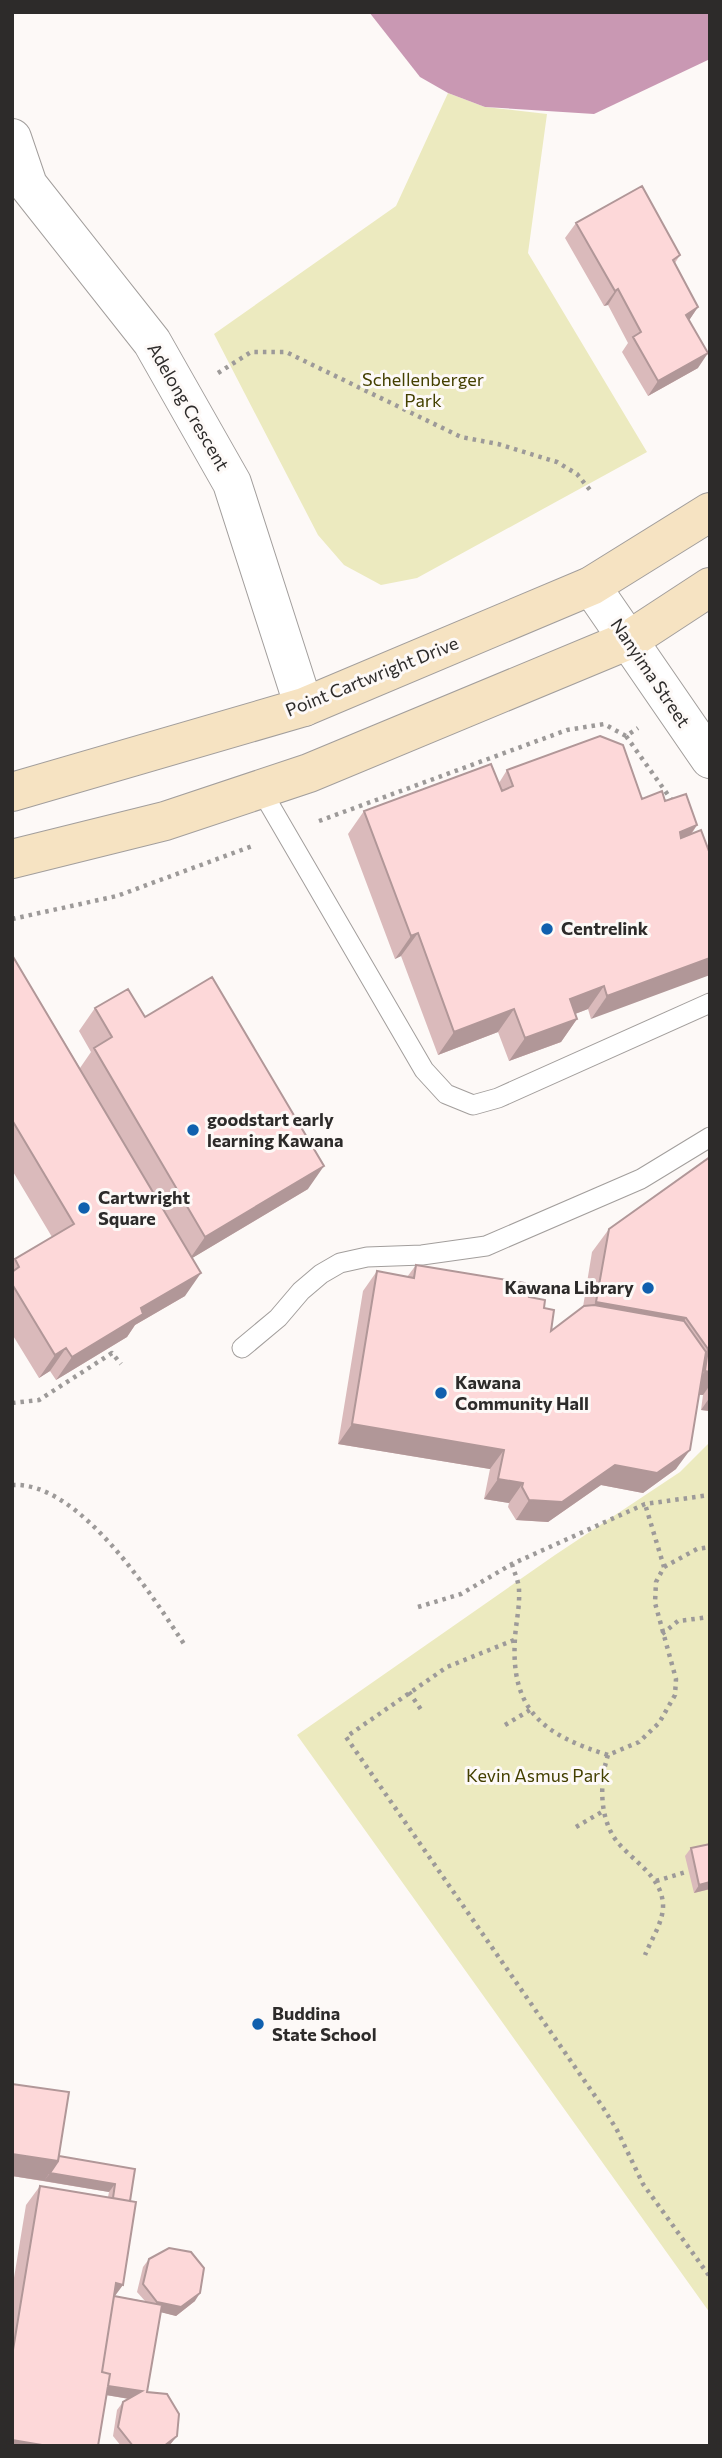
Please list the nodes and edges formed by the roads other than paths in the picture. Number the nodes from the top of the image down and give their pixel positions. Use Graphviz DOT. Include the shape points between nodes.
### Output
graph roads {
  1 [pos="12,138"];
  2 [pos="20,188"];
  3 [pos="710,512"];
  4 [pos="592,586"];
  5 [pos="710,587"];
  6 [pos="629,640"];
  7 [pos="304,707"];
  8 [pos="710,759"];
  9 [pos="261,790"];
  10 [pos="12,792"];
  11 [pos="12,859"];
  12 [pos="710,1003"];
  13 [pos="710,1137"];
  14 [pos="242,1348"];
  1 -- 2 [label="street, Adelong Crescent"];
  2 -- 7 [label="street, Adelong Crescent" via="152,342 232,483"];
  3 -- 4 [label="main road, Point Cartwright Drive"];
  4 -- 6 [label="street, Nanyima Street"];
  4 -- 7 [label="main road, Point Cartwright Drive"];
  5 -- 6 [label="main road"];
  6 -- 8 [label="street, Nanyima Street"];
  6 -- 9 [label="main road"];
  7 -- 10 [label="main road, Point Cartwright Drive"];
  9 -- 11 [label="main road" via="165,821"];
  9 -- 12 [label="lane" via="424,1070 446,1094 473,1105 498,1098"];
  13 -- 14 [label="lane" via="641,1179 486,1246 340,1263 301,1291"];
}
